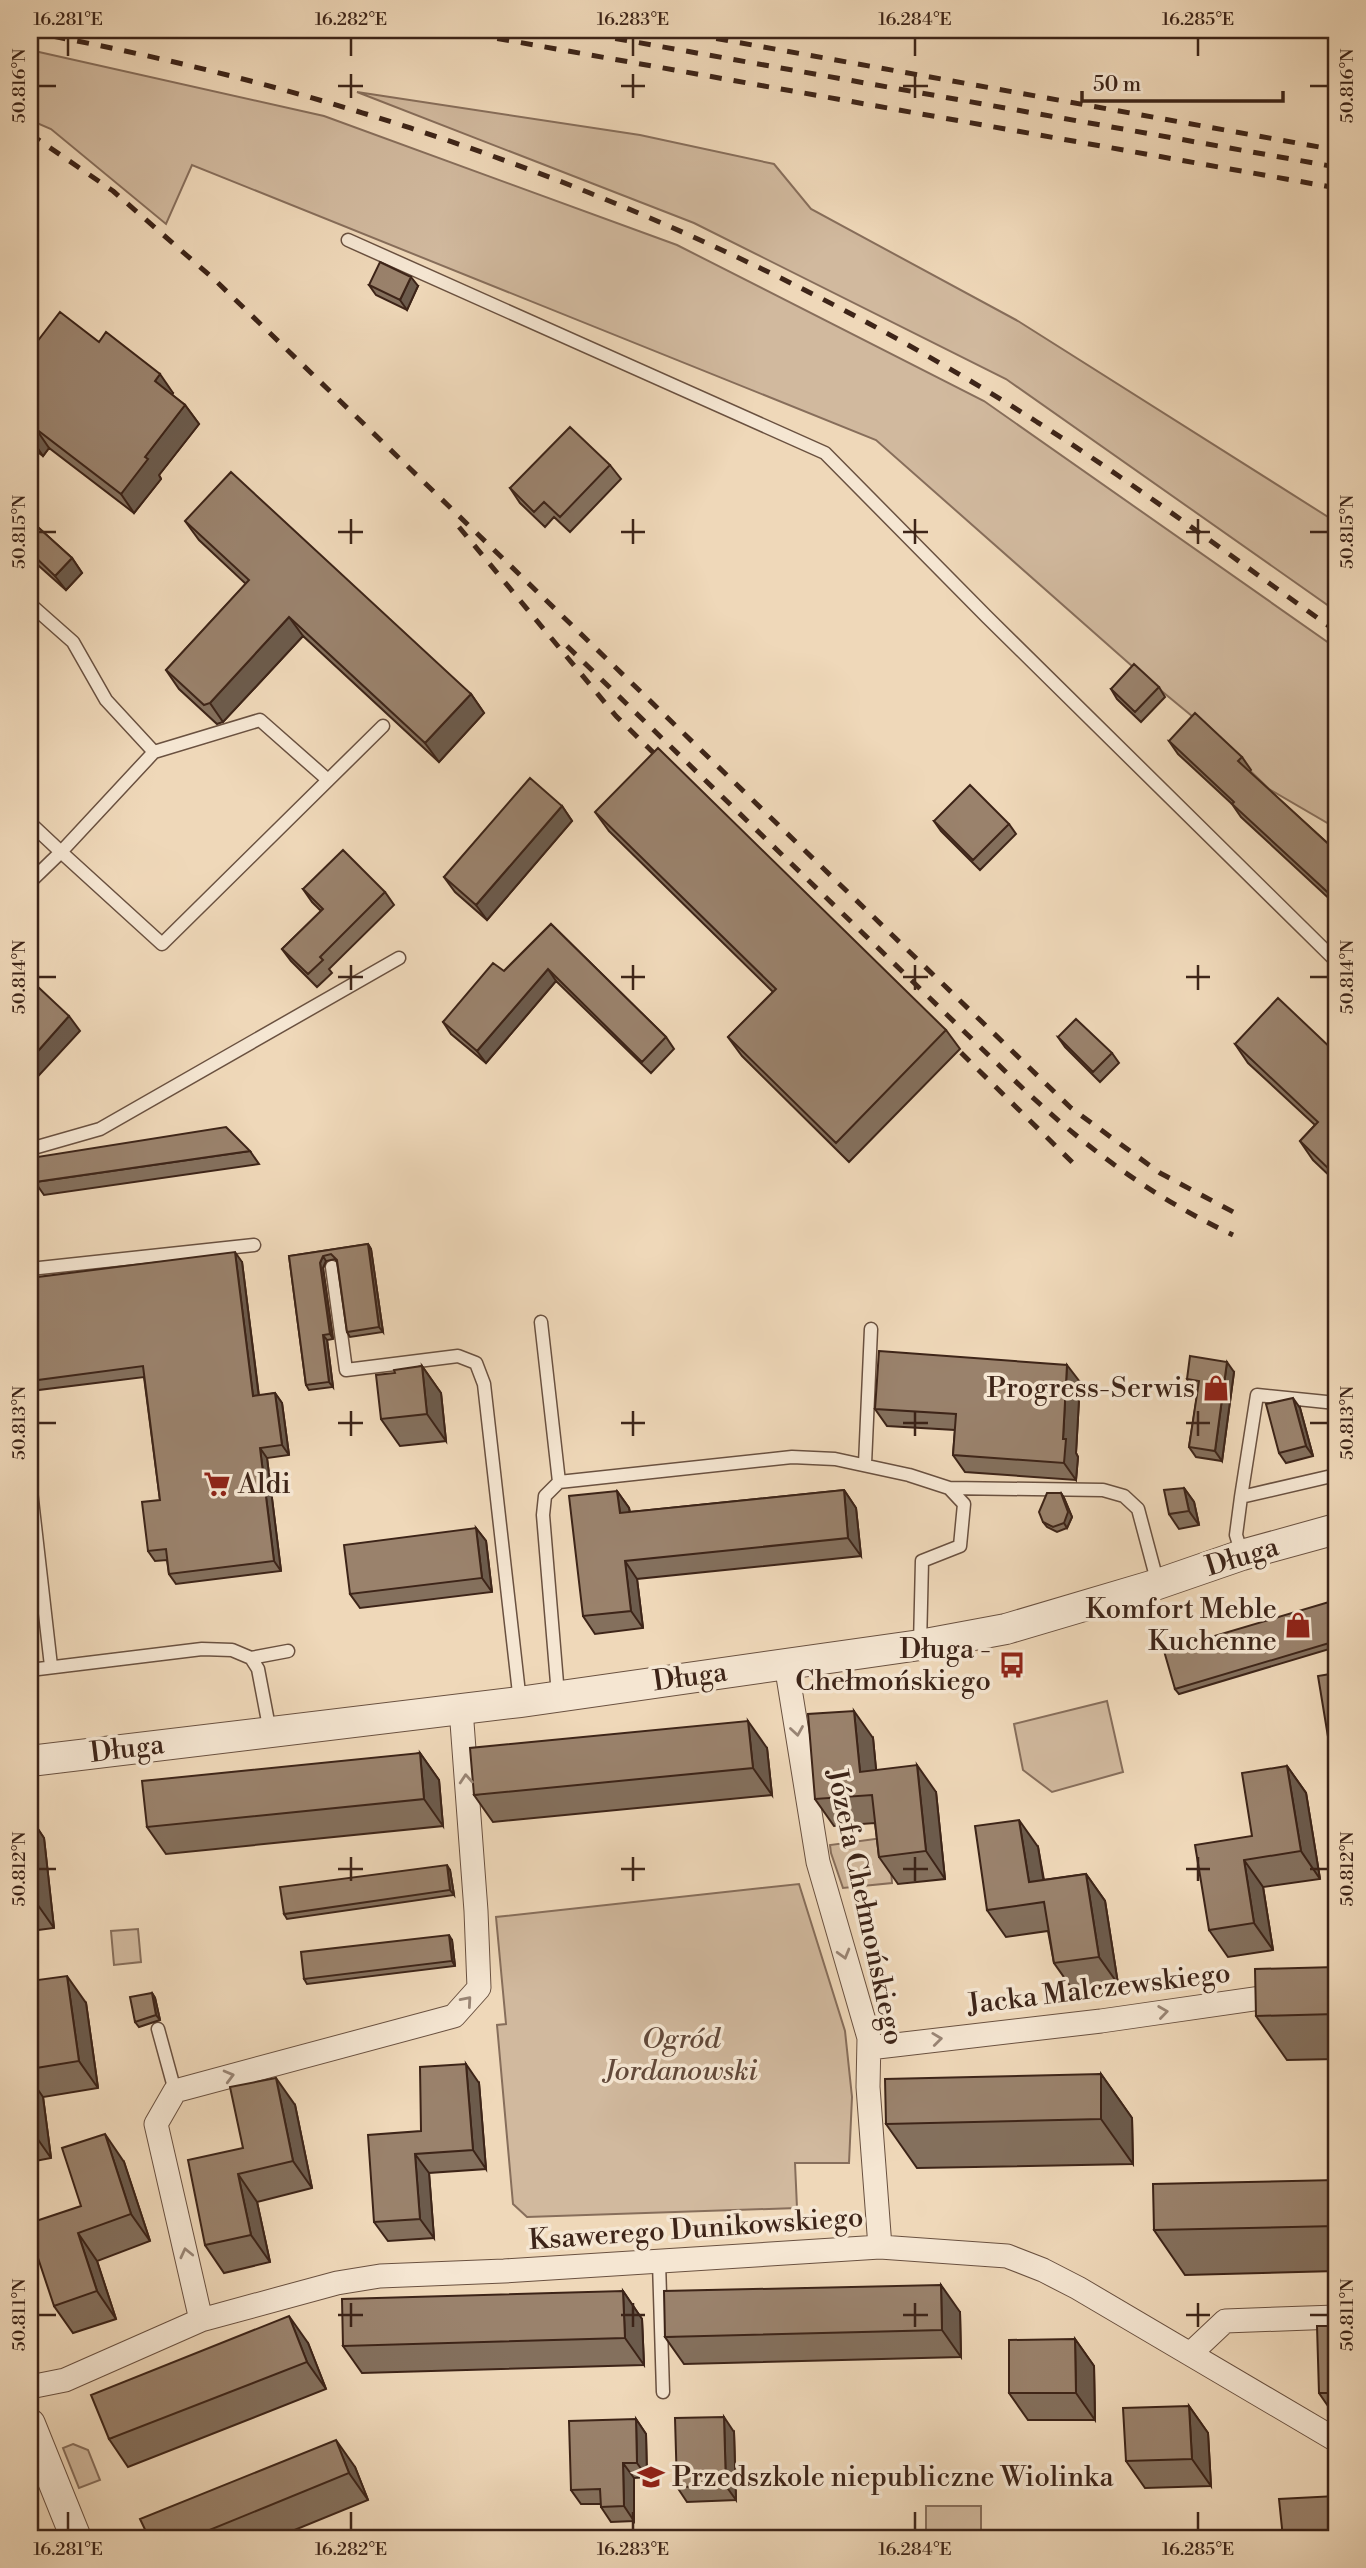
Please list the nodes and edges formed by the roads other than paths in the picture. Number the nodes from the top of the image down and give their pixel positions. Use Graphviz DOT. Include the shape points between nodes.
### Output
graph roads {
  1 [pos="348,240"];
  2 [pos="30,604"];
  3 [pos="383,726"];
  4 [pos="154,752"];
  5 [pos="328,780"];
  6 [pos="30,823"];
  7 [pos="61,852"];
  8 [pos="30,881"];
  9 [pos="399,958"];
  10 [pos="1336,961"];
  11 [pos="30,1149"];
  12 [pos="254,1245"];
  13 [pos="332,1267"];
  14 [pos="30,1269"];
  15 [pos="541,1322"];
  16 [pos="871,1329"];
  17 [pos="1336,1403"];
  18 [pos="865,1464"];
  19 [pos="1336,1475"];
  20 [pos="30,1482"];
  21 [pos="559,1482"];
  22 [pos="949,1488"];
  23 [pos="1241,1497"];
  24 [pos="1336,1529"];
  25 [pos="1242,1555"];
  26 [pos="1158,1584"];
  27 [pos="920,1645"];
  28 [pos="288,1651"];
  29 [pos="251,1658"];
  30 [pos="786,1664"];
  31 [pos="51,1666"];
  32 [pos="30,1670"];
  33 [pos="558,1696"];
  34 [pos="520,1702"];
  35 [pos="461,1709"];
  36 [pos="270,1733"];
  37 [pos="30,1761"];
  38 [pos="1336,1987"];
  39 [pos="158,2029"];
  40 [pos="869,2048"];
  41 [pos="175,2091"];
  42 [pos="880,2247"];
  43 [pos="659,2262"];
  44 [pos="1336,2317"];
  45 [pos="201,2320"];
  46 [pos="1190,2354"];
  47 [pos="30,2388"];
  48 [pos="663,2392"];
  49 [pos="30,2424"];
  50 [pos="1336,2440"];
  51 [pos="76,2538"];
  1 -- 10 [label="lane" via="825,453"];
  2 -- 4 [label="lane" via="73,642 106,700"];
  3 -- 5 [label="lane"];
  4 -- 5 [label="lane" via="260,720"];
  4 -- 7 [label="lane"];
  5 -- 7 [label="lane" via="162,944"];
  6 -- 7 [label="lane"];
  7 -- 8 [label="lane"];
  9 -- 11 [label="lane" via="100,1129"];
  12 -- 14 [label="lane"];
  13 -- 34 [label="lane" via="346,1370 458,1356 476,1363 484,1384"];
  15 -- 21 [label="lane"];
  16 -- 18 [label="lane"];
  17 -- 23 [label="lane" via="1257,1395"];
  18 -- 21 [label="lane" via="792,1457"];
  18 -- 22 [label="lane"];
  19 -- 23 [label="lane"];
  20 -- 31 [label="lane"];
  21 -- 33 [label="lane" via="545,1496 543,1515"];
  22 -- 26 [label="lane" via="1103,1490 1124,1496 1138,1509"];
  22 -- 27 [label="lane" via="964,1504 960,1546 922,1561"];
  23 -- 25 [label="lane" via="1236,1535"];
  24 -- 25 [label="street, Długa"];
  25 -- 26 [label="street, Długa"];
  26 -- 27 [label="street, Długa" via="1006,1629"];
  27 -- 30 [label="street, Długa"];
  28 -- 29 [label="lane"];
  29 -- 31 [label="lane" via="232,1650 202,1649"];
  29 -- 36 [label="lane" via="262,1681"];
  30 -- 33 [label="street, Długa"];
  30 -- 40 [label="street, Józefa Chełmońskiego, one-way" via="818,1862"];
  31 -- 32 [label="lane"];
  33 -- 34 [label="street, Długa"];
  34 -- 35 [label="street, Długa"];
  35 -- 36 [label="street, Długa"];
  41 -- 35 [label="street, one-way" via="454,2016 478,1988"];
  36 -- 37 [label="street, Długa"];
  40 -- 38 [label="street, Jacka Malczewskiego, one-way"];
  39 -- 41 [label="lane"];
  40 -- 42 [label="street, Józefa Chełmońskiego"];
  45 -- 41 [label="street, one-way" via="156,2124"];
  42 -- 43 [label="street, Ksawerego Dunikowskiego"];
  42 -- 46 [label="street, Ksawerego Dunikowskiego" via="1007,2256 1078,2288"];
  43 -- 45 [label="street, Ksawerego Dunikowskiego" via="380,2276"];
  43 -- 48 [label="lane"];
  44 -- 46 [label="street" via="1224,2321"];
  45 -- 47 [label="street, Ksawerego Dunikowskiego" via="65,2380"];
  46 -- 50 [label="street, Ksawerego Dunikowskiego"];
  49 -- 51 [label="street"];
}
